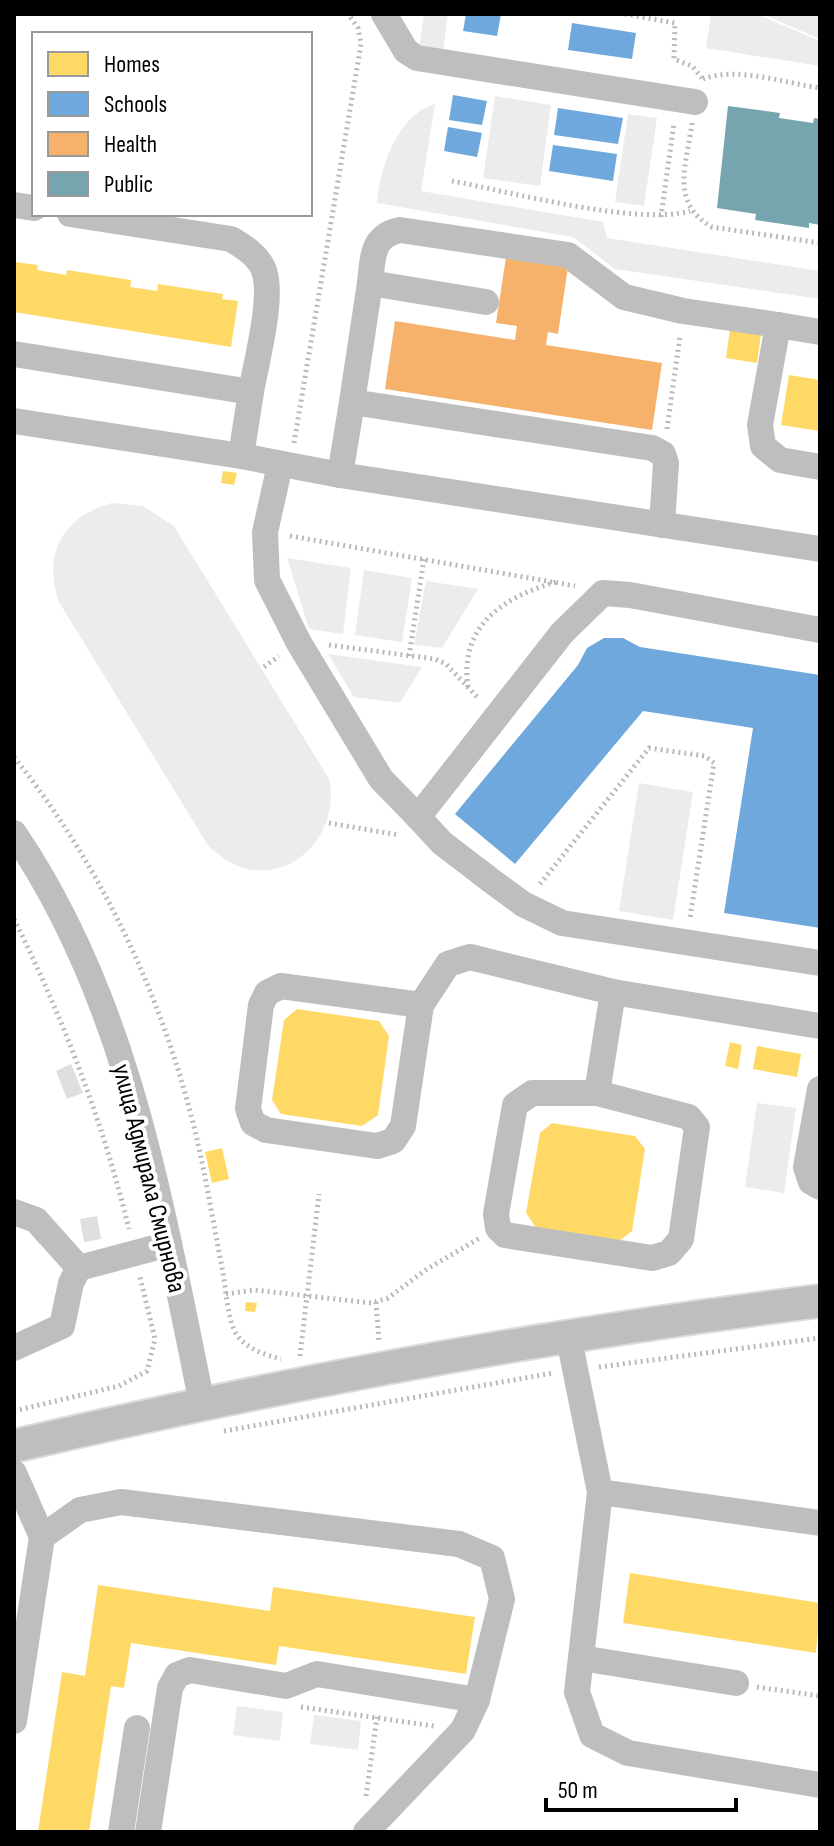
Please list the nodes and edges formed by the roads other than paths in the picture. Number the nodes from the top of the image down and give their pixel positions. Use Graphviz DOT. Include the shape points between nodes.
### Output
graph roads {
  1 [pos="384,14"];
  2 [pos="691,93"];
  3 [pos="83,216"];
  4 [pos="370,283"];
  5 [pos="486,302"];
  6 [pos="778,325"];
  7 [pos="820,332"];
  8 [pos="14,354"];
  9 [pos="251,392"];
  10 [pos="352,402"];
  11 [pos="14,421"];
  12 [pos="241,456"];
  13 [pos="285,466"];
  14 [pos="820,467"];
  15 [pos="340,475"];
  16 [pos="662,525"];
  17 [pos="820,549"];
  18 [pos="820,630"];
  19 [pos="418,817"];
  20 [pos="14,833"];
  21 [pos="820,963"];
  22 [pos="613,992"];
  23 [pos="421,1005"];
  24 [pos="820,1026"];
  25 [pos="820,1089"];
  26 [pos="597,1093"];
  27 [pos="820,1187"];
  28 [pos="14,1212"];
  29 [pos="169,1244"];
  30 [pos="79,1268"];
  31 [pos="820,1301"];
  32 [pos="568,1334"];
  33 [pos="14,1348"];
  34 [pos="202,1403"];
  35 [pos="14,1446"];
  36 [pos="14,1473"];
  37 [pos="600,1492"];
  38 [pos="820,1523"];
  39 [pos="42,1537"];
  40 [pos="581,1658"];
  41 [pos="736,1683"];
  42 [pos="477,1700"];
  43 [pos="14,1721"];
  44 [pos="137,1728"];
  45 [pos="820,1785"];
  46 [pos="121,1832"];
  47 [pos="148,1832"];
  48 [pos="366,1832"];
  1 -- 2 [label="street" via="406,51 417,58"];
  3 -- 9 [label="street" via="231,239 251,252 263,269 267,292"];
  4 -- 5 [label="street"];
  4 -- 6 [label="street" via="375,243 400,230 568,255 624,297"];
  4 -- 10 [label="street"];
  6 -- 7 [label="street"];
  6 -- 14 [label="street" via="760,425 763,446 780,460"];
  8 -- 9 [label="street"];
  9 -- 12 [label="street"];
  10 -- 15 [label="street"];
  10 -- 16 [label="street" via="652,448 666,463"];
  11 -- 12 [label="street"];
  12 -- 13 [label="street"];
  13 -- 15 [label="street"];
  13 -- 19 [label="street" via="265,532 267,580 381,779"];
  15 -- 16 [label="street"];
  16 -- 17 [label="street"];
  18 -- 19 [label="street" via="603,593 562,633"];
  19 -- 21 [label="street" via="442,843 524,904 562,923"];
  20 -- 29 [label="street, улица Адмирала Смирнова" via="48,883 90,967 142,1124"];
  22 -- 23 [label="street" via="470,957 448,964"];
  22 -- 24 [label="street"];
  22 -- 26 [label="street"];
  23 -- 23 [label="street" via="281,986 267,993 248,1109 253,1123 266,1130 377,1146 393,1141 403,1126"];
  25 -- 27 [label="street" via="806,1167 811,1182"];
  26 -- 26 [label="street" via="532,1093 515,1105 498,1228 510,1238 652,1258 676,1248 697,1142 694,1121"];
  28 -- 30 [label="street" via="36,1220"];
  29 -- 30 [label="street"];
  29 -- 34 [label="street, улица Адмирала Смирнова"];
  30 -- 33 [label="street" via="62,1326"];
  31 -- 32 [label="main road"];
  32 -- 34 [label="main road"];
  32 -- 37 [label="street"];
  34 -- 35 [label="main road"];
  36 -- 39 [label="street"];
  37 -- 38 [label="street"];
  37 -- 40 [label="street"];
  39 -- 42 [label="street" via="80,1510 121,1502 459,1544 492,1558 502,1599"];
  39 -- 43 [label="street"];
  40 -- 41 [label="street"];
  40 -- 45 [label="street" via="577,1692 592,1735 628,1753"];
  42 -- 47 [label="street" via="317,1674 286,1686 190,1670 177,1675 170,1688"];
  42 -- 48 [label="street" via="463,1730"];
  44 -- 46 [label="street"];
}
